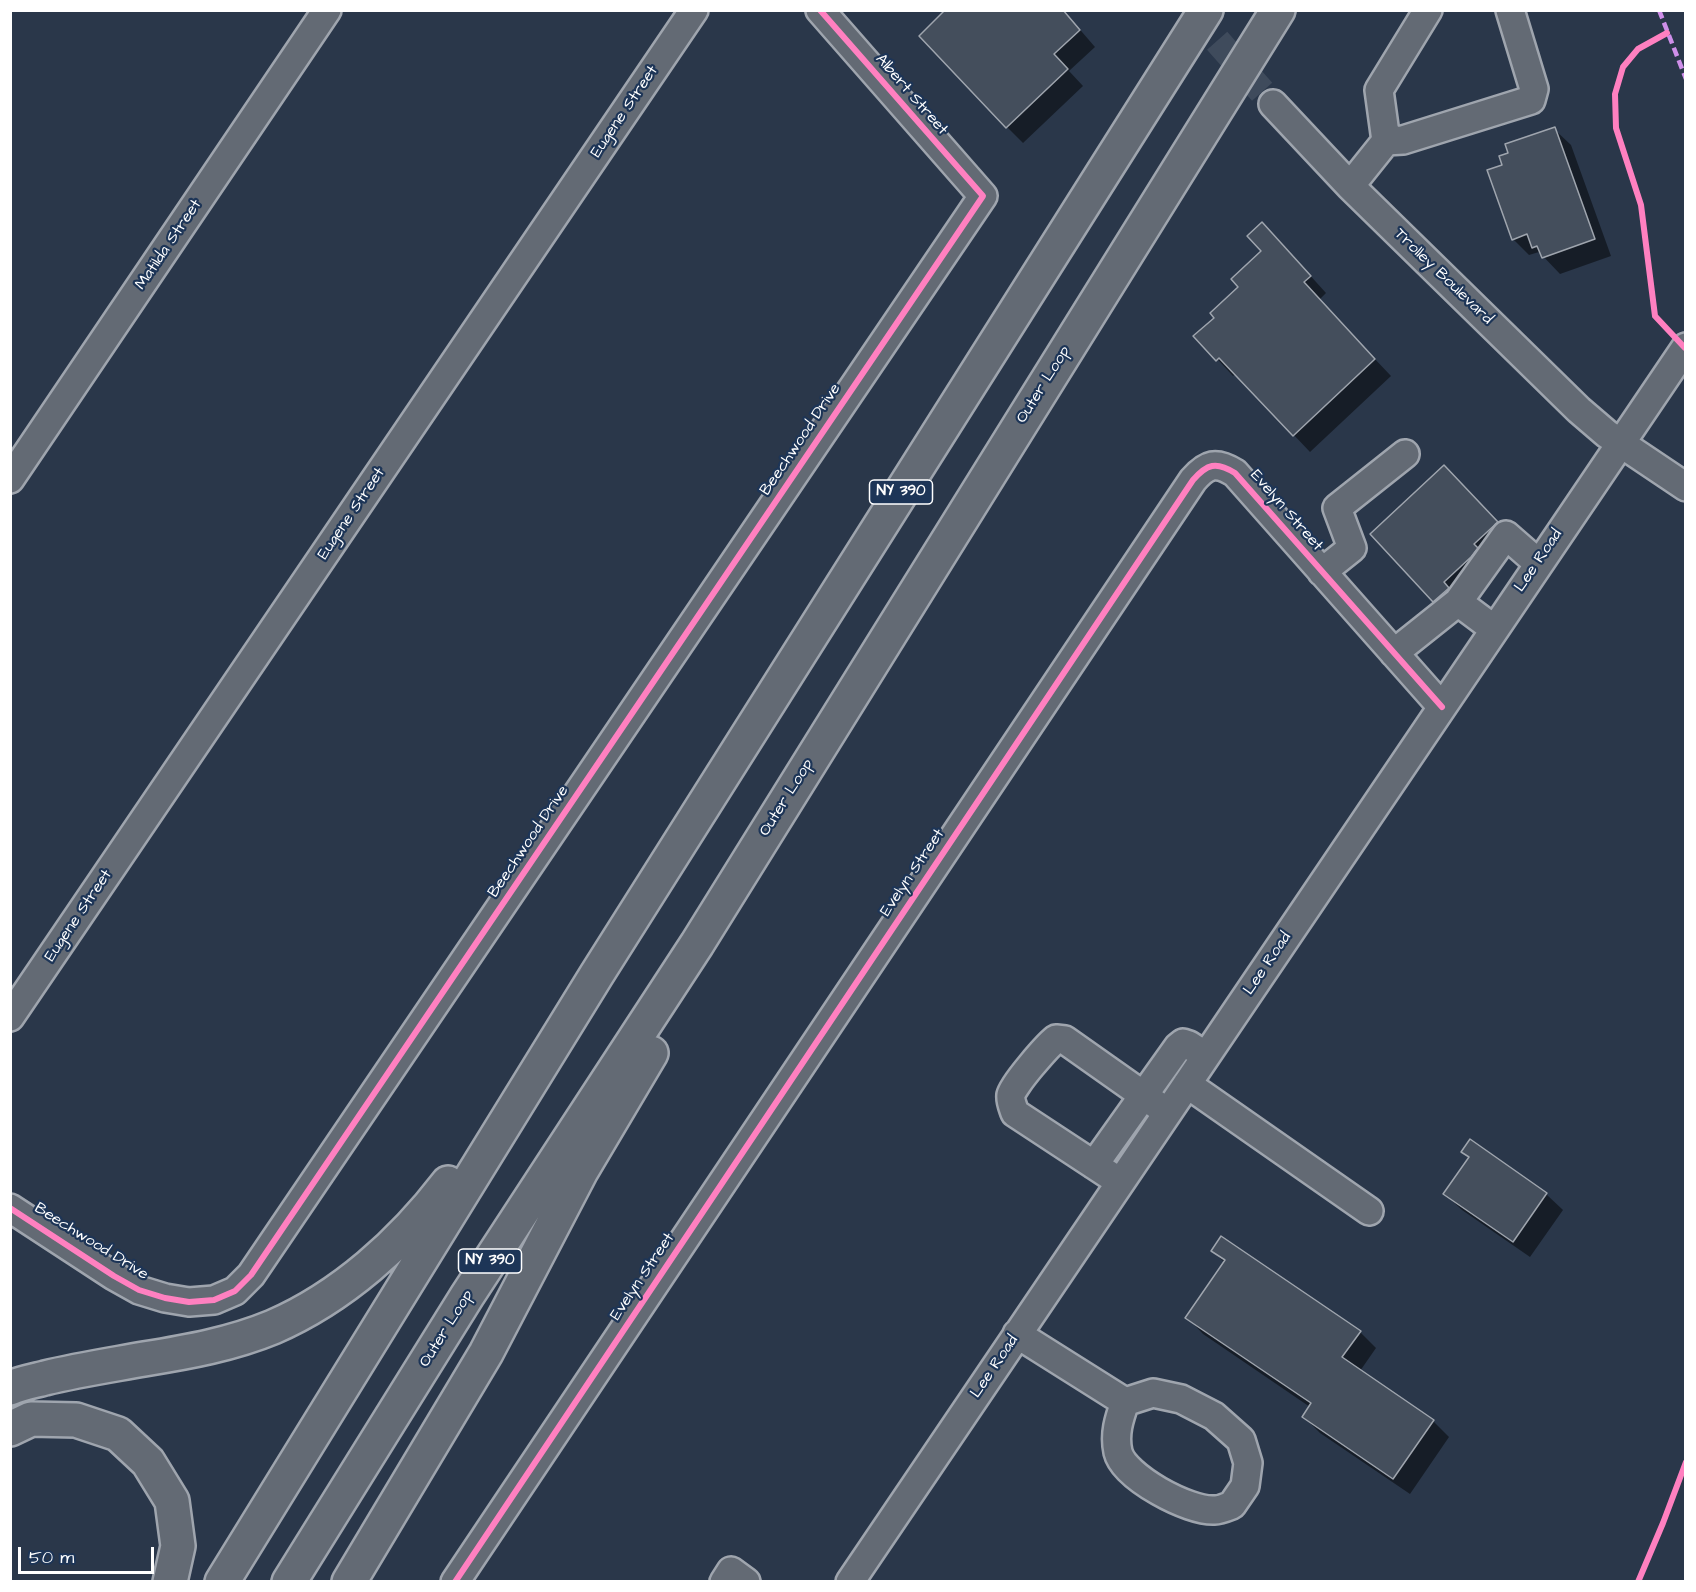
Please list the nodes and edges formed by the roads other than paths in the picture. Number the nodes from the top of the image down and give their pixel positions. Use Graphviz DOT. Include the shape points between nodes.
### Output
graph roads {
  1 [pos="327,10"];
  2 [pos="694,10"];
  3 [pos="1206,10"];
  4 [pos="1278,10"];
  5 [pos="1428,10"];
  6 [pos="1510,10"];
  7 [pos="822,11"];
  8 [pos="1273,104"];
  9 [pos="1386,141"];
  10 [pos="1350,186"];
  11 [pos="983,196"];
  12 [pos="1686,347"];
  13 [pos="1620,443"];
  14 [pos="1405,454"];
  15 [pos="10,479"];
  16 [pos="1686,487"];
  17 [pos="1538,563"];
  18 [pos="1322,572"];
  19 [pos="1458,602"];
  20 [pos="1494,629"];
  21 [pos="1394,653"];
  22 [pos="1442,707"];
  23 [pos="697,944"];
  24 [pos="597,974"];
  25 [pos="10,1017"];
  26 [pos="1206,1056"];
  27 [pos="1187,1084"];
  28 [pos="1143,1094"];
  29 [pos="1167,1112"];
  30 [pos="1094,1165"];
  31 [pos="1120,1182"];
  32 [pos="10,1208"];
  33 [pos="1369,1211"];
  34 [pos="1017,1334"];
  35 [pos="10,1388"];
  36 [pos="1125,1402"];
  37 [pos="10,1429"];
  38 [pos="857,1579"];
  39 [pos="170,1581"];
  40 [pos="222,1581"];
  41 [pos="289,1581"];
  42 [pos="349,1581"];
  43 [pos="455,1581"];
  44 [pos="724,1581"];
  45 [pos="746,1581"];
  1 -- 15 [label="street, Matilda Street"];
  2 -- 25 [label="street, Eugene Street"];
  3 -- 24 [label="highway, NY 390"];
  4 -- 23 [label="highway, Outer Loop / NY 390"];
  5 -- 9 [label="street" via="1379,90"];
  6 -- 9 [label="street" via="1534,89 1531,100 1403,140"];
  7 -- 11 [label="street, Albert Street"];
  8 -- 10 [label="street, Trolley Boulevard"];
  9 -- 10 [label="street"];
  10 -- 13 [label="street, Trolley Boulevard" via="1579,410"];
  11 -- 32 [label="street, Beechwood Drive" via="272,1245 236,1291 214,1300 189,1302 139,1290"];
  12 -- 13 [label="street, Lee Road"];
  13 -- 16 [label="street, Trolley Boulevard"];
  13 -- 17 [label="street, Lee Road"];
  14 -- 18 [label="street" via="1337,508 1359,556"];
  17 -- 19 [label="street" via="1506,535"];
  17 -- 20 [label="street, Lee Road"];
  18 -- 21 [label="street, Evelyn Street"];
  18 -- 43 [label="street, Evelyn Street" via="1235,473 1212,465 1192,480"];
  19 -- 20 [label="street"];
  19 -- 21 [label="street"];
  20 -- 22 [label="street, Lee Road"];
  21 -- 22 [label="street, Evelyn Street"];
  22 -- 26 [label="street, Lee Road"];
  23 -- 41 [label="highway, Outer Loop / NY 390" via="467,1296"];
  23 -- 42 [label="highway" via="671,1019 581,1171 486,1353"];
  24 -- 35 [label="highway" via="432,1204 381,1255 331,1296 273,1327 242,1338 189,1352 65,1373"];
  24 -- 40 [label="highway, NY 390"];
  26 -- 27 [label="street, Lee Road"];
  26 -- 28 [label="street" via="1183,1043"];
  27 -- 29 [label="street, Lee Road"];
  27 -- 33 [label="street"];
  28 -- 29 [label="street"];
  28 -- 30 [label="street"];
  28 -- 30 [label="street" via="1065,1040 1056,1039 1011,1093 1015,1113"];
  29 -- 31 [label="street, Lee Road"];
  30 -- 31 [label="street"];
  31 -- 34 [label="street, Lee Road"];
  34 -- 36 [label="street"];
  34 -- 38 [label="street, Lee Road"];
  36 -- 36 [label="street" via="1153,1393 1181,1399 1214,1416 1241,1440 1248,1462 1245,1486 1233,1505 1215,1510 1191,1506 1156,1490 1133,1473 1118,1454 1116,1427"];
  37 -- 39 [label="highway" via="32,1419 76,1420 118,1434 148,1462 172,1501 178,1546"];
  44 -- 45 [label="street" via="731,1571"];
}
